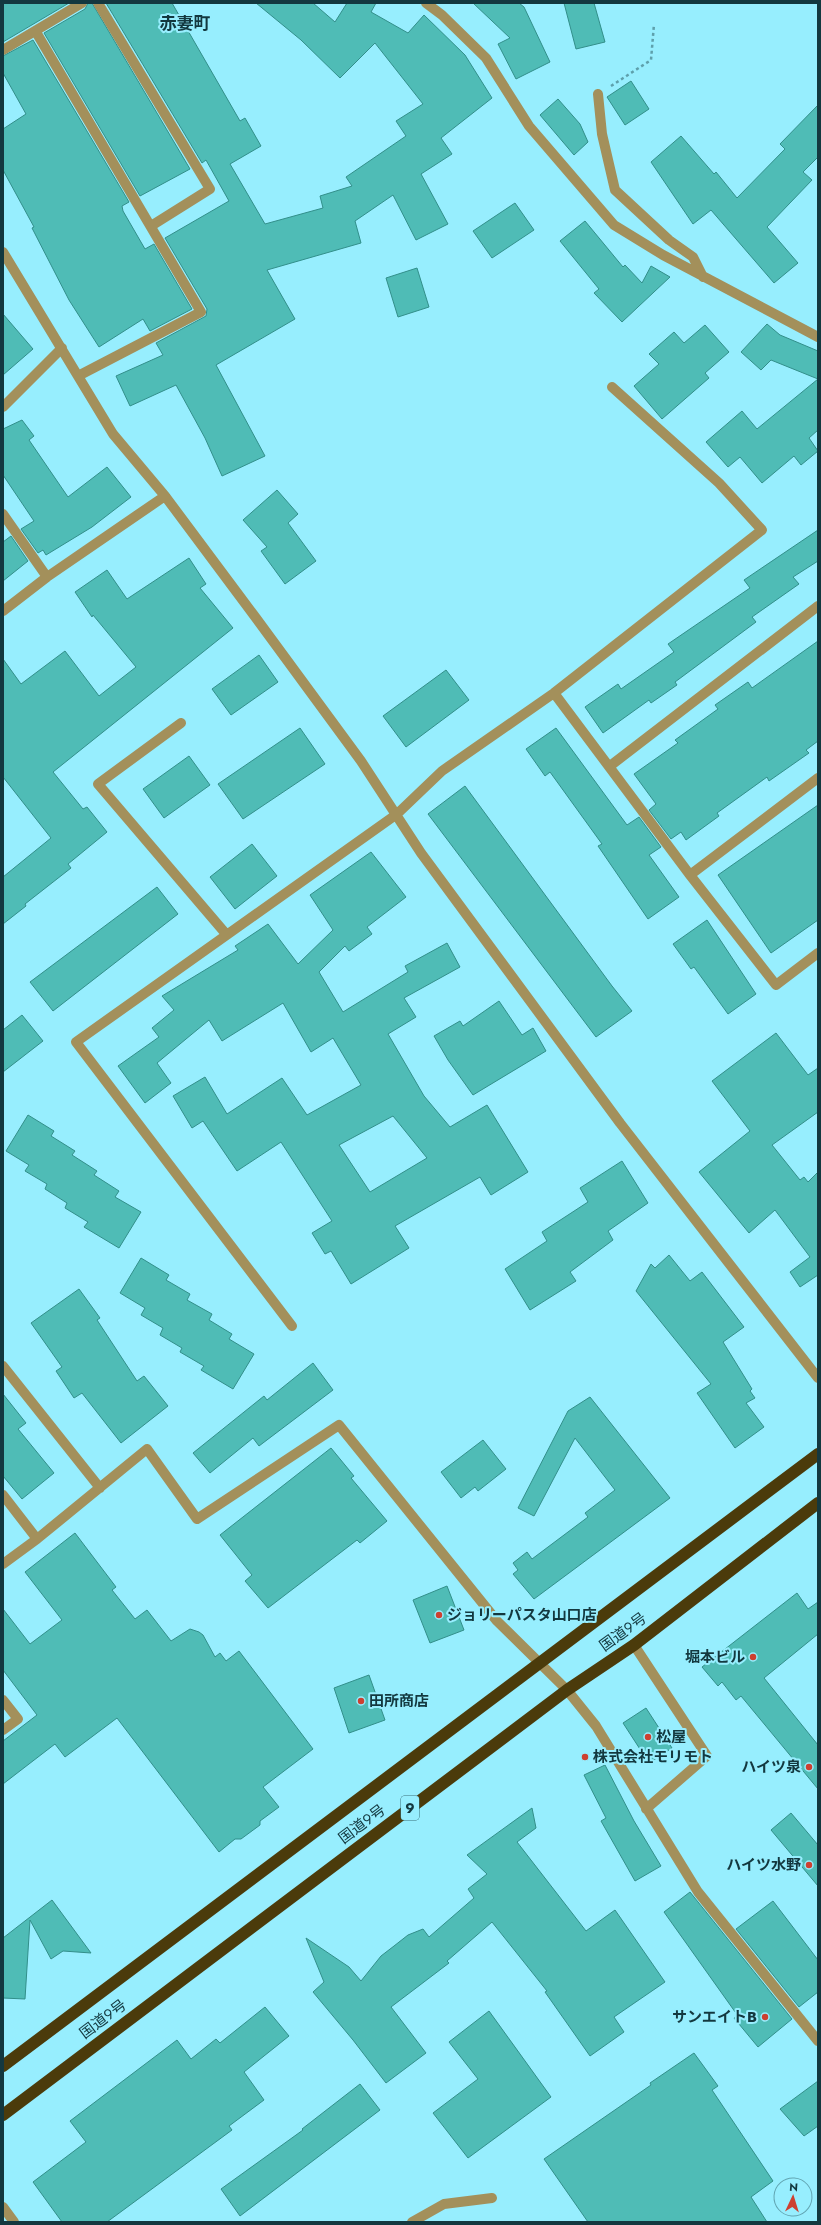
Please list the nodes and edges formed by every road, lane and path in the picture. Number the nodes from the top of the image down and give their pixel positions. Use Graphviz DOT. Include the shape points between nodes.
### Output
graph roads {
  1 [pos="82,3"];
  2 [pos="98,3"];
  3 [pos="426,3"];
  4 [pos="654,24"];
  5 [pos="36,32"];
  6 [pos="3,50"];
  7 [pos="598,94"];
  8 [pos="151,226"];
  9 [pos="3,252"];
  10 [pos="703,277"];
  11 [pos="818,337"];
  12 [pos="62,348"];
  13 [pos="78,376"];
  14 [pos="612,387"];
  15 [pos="3,407"];
  16 [pos="165,496"];
  17 [pos="3,514"];
  18 [pos="47,577"];
  19 [pos="818,606"];
  20 [pos="3,610"];
  21 [pos="554,693"];
  22 [pos="181,723"];
  23 [pos="610,766"];
  24 [pos="818,778"];
  25 [pos="397,814"];
  26 [pos="690,874"];
  27 [pos="226,934"];
  28 [pos="818,953"];
  29 [pos="292,1326"];
  30 [pos="3,1366"];
  31 [pos="818,1378"];
  32 [pos="818,1454"];
  33 [pos="100,1488"];
  34 [pos="3,1495"];
  35 [pos="818,1503"];
  36 [pos="37,1539"];
  37 [pos="3,1564"];
  38 [pos="634,1645"];
  39 [pos="539,1664"];
  40 [pos="567,1690"];
  41 [pos="3,1700"];
  42 [pos="3,1730"];
  43 [pos="646,1808"];
  44 [pos="818,2041"];
  45 [pos="3,2066"];
  46 [pos="3,2115"];
  47 [pos="492,2198"];
  48 [pos="3,2207"];
  49 [pos="14,2222"];
  50 [pos="412,2222"];
  1 -- 5 [label="street"];
  2 -- 8 [label="street" via="210,189"];
  3 -- 10 [label="street" via="442,14 486,58 529,126 614,225 662,256"];
  4 -- 7 [label="path" via="651,60"];
  5 -- 6 [label="street"];
  5 -- 8 [label="street"];
  7 -- 10 [label="street" via="602,134 615,190 669,240 693,257"];
  8 -- 13 [label="street" via="201,312"];
  9 -- 12 [label="street"];
  10 -- 11 [label="street"];
  12 -- 13 [label="street"];
  12 -- 15 [label="street"];
  13 -- 16 [label="street" via="113,434"];
  14 -- 21 [label="street" via="719,483 762,530"];
  16 -- 18 [label="street"];
  16 -- 25 [label="street"];
  17 -- 18 [label="street"];
  18 -- 20 [label="street"];
  19 -- 23 [label="street"];
  21 -- 23 [label="street"];
  21 -- 25 [label="street" via="442,772"];
  22 -- 27 [label="street" via="98,784"];
  23 -- 26 [label="street"];
  24 -- 26 [label="street"];
  25 -- 27 [label="street"];
  25 -- 31 [label="street" via="421,853 620,1123"];
  26 -- 28 [label="street" via="776,986"];
  27 -- 29 [label="street" via="76,1042"];
  30 -- 33 [label="street"];
  32 -- 39 [label="highway, 国道9号"];
  33 -- 36 [label="street"];
  33 -- 39 [label="street" via="148,1449 197,1519 339,1425 497,1621"];
  34 -- 36 [label="street"];
  35 -- 38 [label="highway, 国道9号 / 9"];
  36 -- 37 [label="street"];
  38 -- 40 [label="highway, 国道9号 / 9"];
  38 -- 43 [label="street" via="707,1756"];
  39 -- 40 [label="street"];
  39 -- 45 [label="highway, 国道9号"];
  40 -- 43 [label="street" via="596,1726"];
  40 -- 46 [label="highway, 国道9号 / 9"];
  41 -- 42 [label="street" via="18,1719"];
  43 -- 44 [label="street" via="698,1892"];
  47 -- 50 [label="street" via="444,2204"];
  48 -- 49 [label="street"];
}
